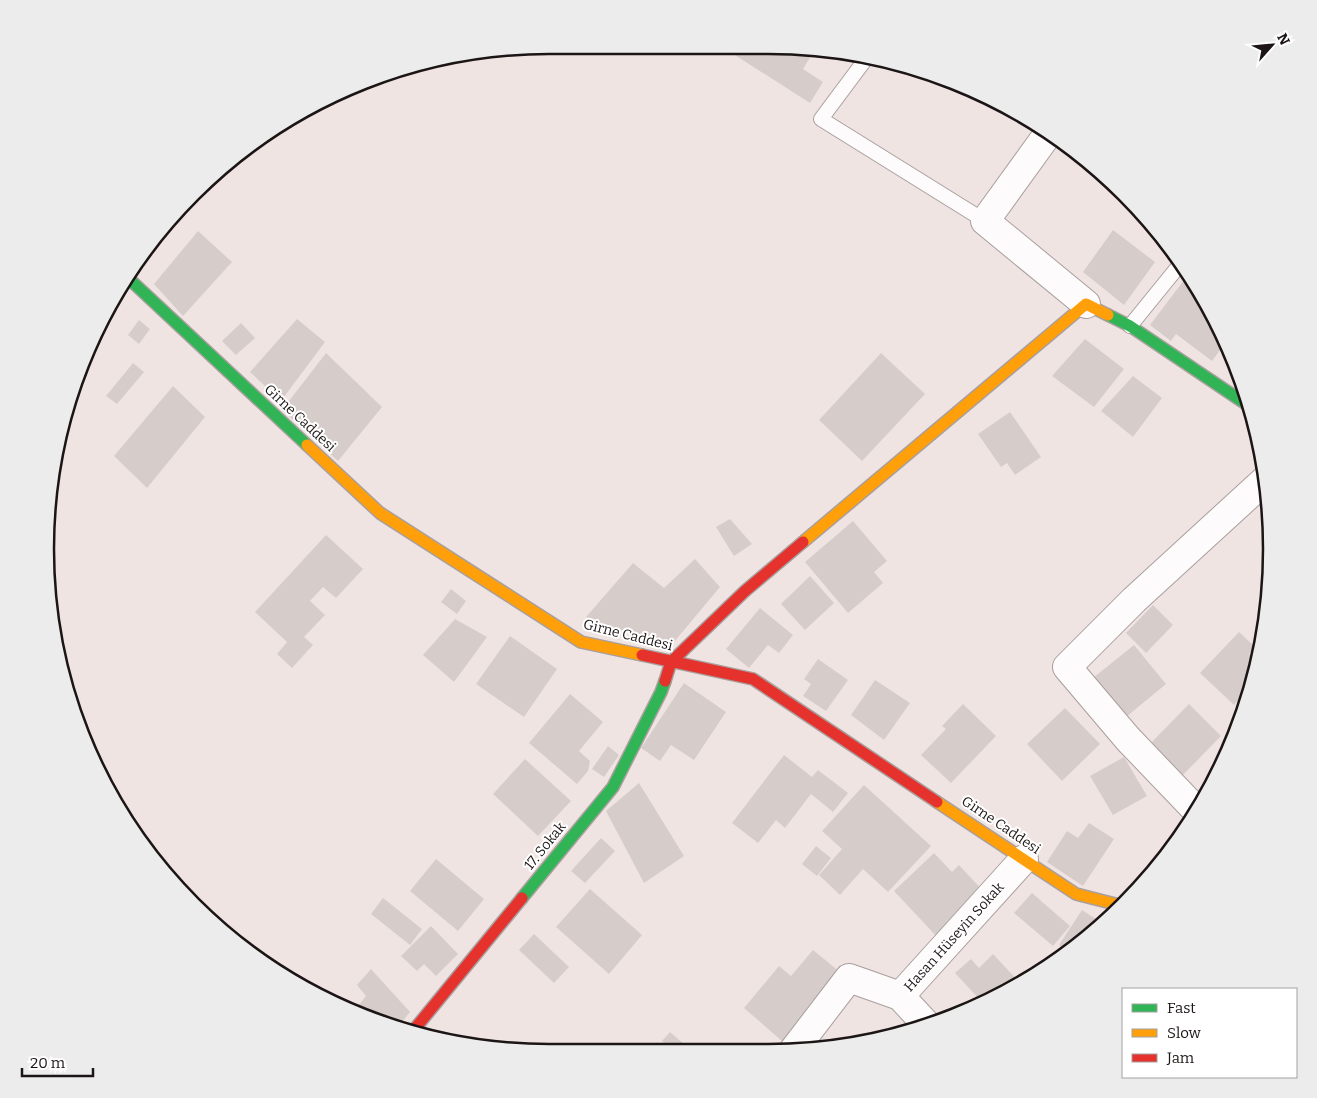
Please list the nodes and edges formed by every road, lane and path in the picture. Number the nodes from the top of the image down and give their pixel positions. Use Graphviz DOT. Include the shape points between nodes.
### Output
graph roads {
  1 [pos="863,63"];
  2 [pos="1045,138"];
  3 [pos="985,221"];
  4 [pos="1176,269"];
  5 [pos="132,282"];
  6 [pos="1086,304"];
  7 [pos="1130,326"];
  8 [pos="1240,400"];
  9 [pos="1259,485"];
  10 [pos="671,662"];
  11 [pos="1192,805"];
  12 [pos="1024,859"];
  13 [pos="1113,904"];
  14 [pos="900,996"];
  15 [pos="922,1019"];
  16 [pos="417,1026"];
  17 [pos="799,1043"];
  1 -- 3 [label="lane" via="821,119"];
  2 -- 3 [label="street"];
  3 -- 6 [label="street"];
  4 -- 7 [label="lane"];
  5 -- 10 [label="street, Girne Caddesi" via="380,513 581,642"];
  6 -- 7 [label="street"];
  6 -- 10 [label="street" via="746,591"];
  7 -- 8 [label="street"];
  9 -- 11 [label="street" via="1134,600 1067,667 1128,739"];
  10 -- 12 [label="street, Girne Caddesi" via="753,679"];
  10 -- 16 [label="street, 17. Sokak" via="661,692 613,787"];
  12 -- 13 [label="street, Girne Caddesi" via="1076,894"];
  12 -- 14 [label="street, Hasan Hüseyin Sokak"];
  14 -- 15 [label="street"];
  14 -- 17 [label="street, Hasan Hüseyin Sokak" via="850,978"];
}
